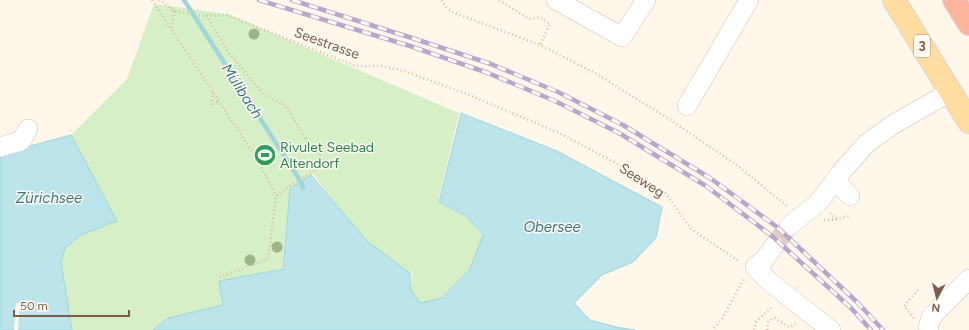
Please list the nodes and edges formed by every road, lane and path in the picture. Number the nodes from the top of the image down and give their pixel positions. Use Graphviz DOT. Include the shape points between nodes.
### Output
graph roads {
  1 [pos="152,0"];
  2 [pos="158,0"];
  3 [pos="442,0"];
  4 [pos="499,0"];
  5 [pos="556,0"];
  6 [pos="749,0"];
  7 [pos="894,0"];
  8 [pos="954,0"];
  9 [pos="641,2"];
  10 [pos="174,11"];
  11 [pos="205,15"];
  12 [pos="969,24"];
  13 [pos="172,29"];
  14 [pos="540,44"];
  15 [pos="213,92"];
  16 [pos="950,92"];
  17 [pos="219,101"];
  18 [pos="687,106"];
  19 [pos="969,122"];
  20 [pos="28,129"];
  21 [pos="557,132"];
  22 [pos="0,147"];
  23 [pos="835,180"];
  24 [pos="276,196"];
  25 [pos="850,196"];
  26 [pos="794,222"];
  27 [pos="774,246"];
  28 [pos="755,267"];
  29 [pos="216,278"];
  30 [pos="969,279"];
  31 [pos="919,289"];
  32 [pos="779,302"];
  33 [pos="796,320"];
  34 [pos="714,328"];
  35 [pos="929,328"];
  36 [pos="754,330"];
  37 [pos="767,330"];
  38 [pos="831,330"];
  1 -- 13 [label="path"];
  2 -- 10 [label="path"];
  3 -- 14 [label="path" via="452,12"];
  4 -- 14 [label="path" via="529,19 540,17 550,24"];
  5 -- 9 [label="street" via="622,37"];
  6 -- 18 [label="street"];
  7 -- 16 [label="main road, 3"];
  8 -- 12 [label="highway"];
  10 -- 11 [label="path, Seestrasse"];
  10 -- 13 [label="path"];
  11 -- 21 [label="path, Seestrasse" via="227,14 356,66 383,66 407,72"];
  11 -- 24 [label="path" via="225,48 264,95 284,105 311,147 319,151 322,162 320,167"];
  13 -- 15 [label="path"];
  14 -- 26 [label="path" via="595,73 738,166"];
  15 -- 17 [label="path"];
  15 -- 17 [label="path" via="213,104"];
  16 -- 19 [label="main road, 3"];
  16 -- 23 [label="street" via="894,124 867,144"];
  17 -- 24 [label="path" via="257,159"];
  20 -- 22 [label="street" via="21,141"];
  21 -- 28 [label="path, Seeweg" via="616,163 666,194 691,229 744,264"];
  23 -- 25 [label="street"];
  23 -- 26 [label="street" via="818,203"];
  24 -- 29 [label="path" via="268,259"];
  27 -- 28 [label="street"];
  28 -- 34 [label="path" via="746,275 722,319"];
  28 -- 38 [label="street"];
  30 -- 35 [label="street" via="932,316"];
  31 -- 35 [label="path" via="904,306 921,324"];
  32 -- 36 [label="path" via="756,322"];
  33 -- 37 [label="path" via="796,324 790,327 775,318 769,320"];
}
